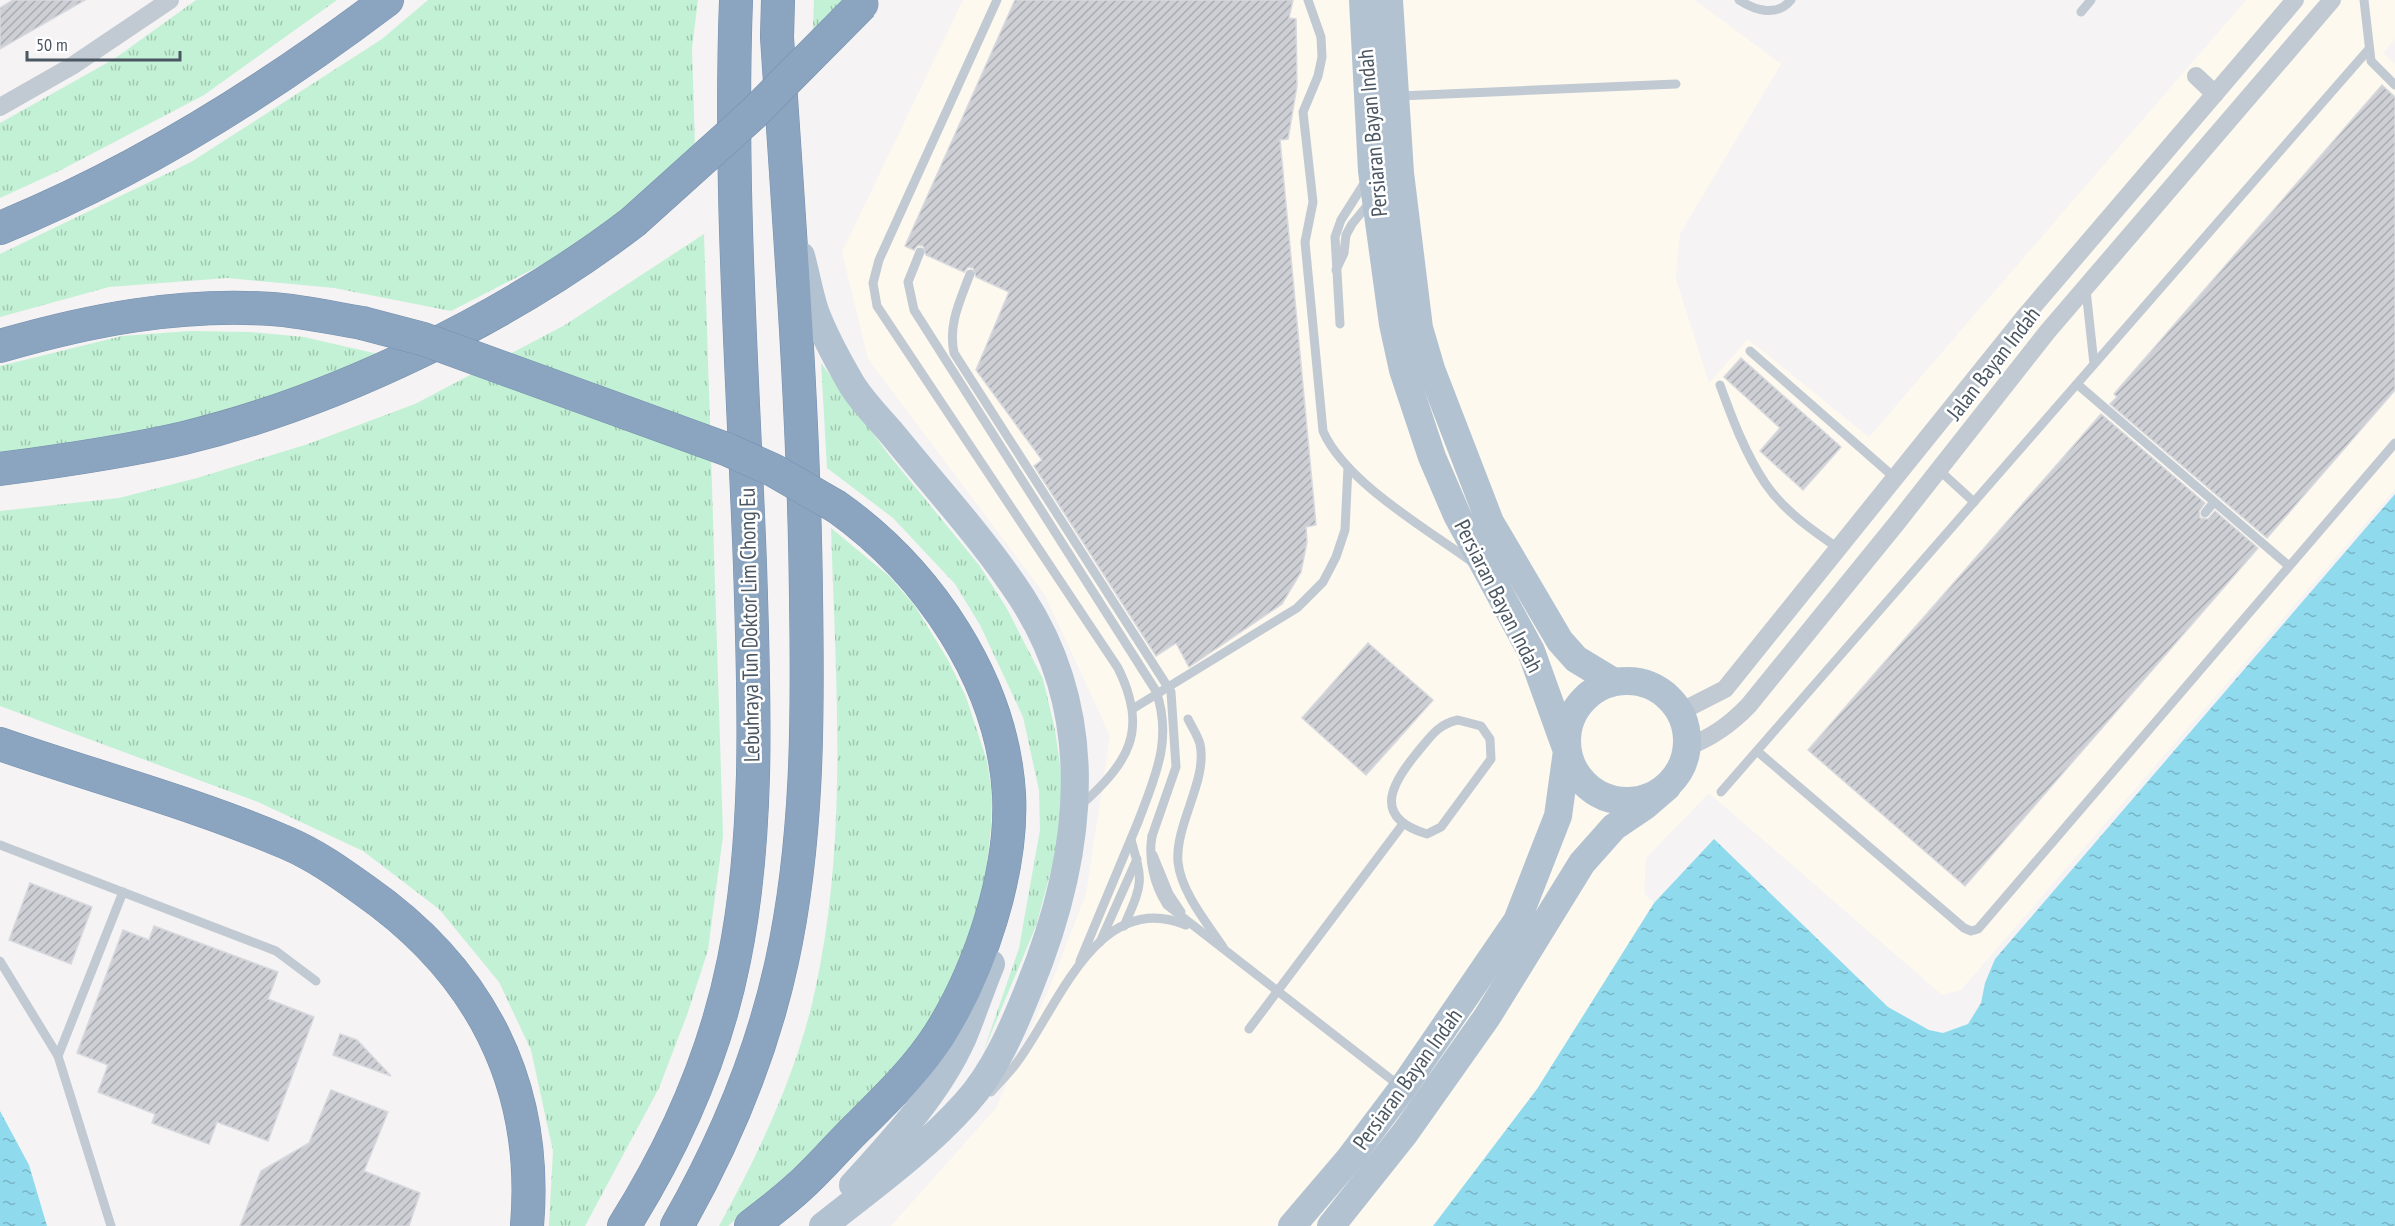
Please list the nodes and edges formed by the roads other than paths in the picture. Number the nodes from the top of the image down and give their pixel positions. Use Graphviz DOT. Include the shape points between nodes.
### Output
graph roads {
  1 [pos="170,0"];
  2 [pos="387,0"];
  3 [pos="736,0"];
  4 [pos="778,0"];
  5 [pos="997,0"];
  6 [pos="1308,0"];
  7 [pos="1363,0"];
  8 [pos="1389,0"];
  9 [pos="1739,0"];
  10 [pos="1791,0"];
  11 [pos="2091,0"];
  12 [pos="2295,0"];
  13 [pos="2332,0"];
  14 [pos="2364,0"];
  15 [pos="863,2"];
  16 [pos="2081,12"];
  17 [pos="2369,49"];
  18 [pos="2196,76"];
  19 [pos="1676,84"];
  20 [pos="2395,86"];
  21 [pos="2215,94"];
  22 [pos="1394,96"];
  23 [pos="0,107"];
  24 [pos="1374,183"];
  25 [pos="788,204"];
  26 [pos="0,228"];
  27 [pos="920,252"];
  28 [pos="1335,272"];
  29 [pos="969,274"];
  30 [pos="2085,288"];
  31 [pos="1340,324"];
  32 [pos="0,346"];
  33 [pos="1750,351"];
  34 [pos="2094,364"];
  35 [pos="2077,384"];
  36 [pos="1720,385"];
  37 [pos="2395,443"];
  38 [pos="1348,467"];
  39 [pos="0,469"];
  40 [pos="1939,470"];
  41 [pos="1895,478"];
  42 [pos="1974,502"];
  43 [pos="2214,502"];
  44 [pos="2205,513"];
  45 [pos="1838,548"];
  46 [pos="2289,566"];
  47 [pos="1488,574"];
  48 [pos="1614,682"];
  49 [pos="1134,708"];
  50 [pos="1680,712"];
  51 [pos="1188,719"];
  52 [pos="0,744"];
  53 [pos="1687,747"];
  54 [pos="1567,751"];
  55 [pos="1756,752"];
  56 [pos="1667,787"];
  57 [pos="1721,792"];
  58 [pos="1009,811"];
  59 [pos="1075,812"];
  60 [pos="1403,824"];
  61 [pos="1131,840"];
  62 [pos="0,845"];
  63 [pos="1137,859"];
  64 [pos="123,892"];
  65 [pos="1124,926"];
  66 [pos="1194,928"];
  67 [pos="1100,943"];
  68 [pos="1228,954"];
  69 [pos="0,961"];
  70 [pos="1077,965"];
  71 [pos="316,981"];
  72 [pos="1277,992"];
  73 [pos="1249,1029"];
  74 [pos="58,1056"];
  75 [pos="1402,1089"];
  76 [pos="933,1137"];
  77 [pos="111,1226"];
  78 [pos="527,1226"];
  79 [pos="624,1226"];
  80 [pos="677,1226"];
  81 [pos="751,1226"];
  82 [pos="816,1226"];
  83 [pos="823,1226"];
  84 [pos="1292,1226"];
  85 [pos="1331,1226"];
  1 -- 23 [label="street" via="72,66"];
  2 -- 26 [label="highway" via="330,43 160,150"];
  3 -- 79 [label="highway, Lebuhraya Tun Doktor Lim Chong Eu" via="734,108 752,638 748,859 734,959 712,1042 666,1155"];
  4 -- 25 [label="highway"];
  5 -- 49 [label="lane" via="879,260 873,283 877,306 1118,668"];
  6 -- 38 [label="lane" via="1321,37 1322,57 1303,112 1313,202 1305,242 1323,431 1329,445"];
  7 -- 24 [label="main road, Persiaran Bayan Indah"];
  8 -- 22 [label="main road, Persiaran Bayan Indah"];
  9 -- 10 [label="lane" via="1775,12"];
  11 -- 16 [label="lane"];
  12 -- 21 [label="street, Jalan Bayan Indah"];
  13 -- 30 [label="street, Jalan Bayan Indah"];
  14 -- 17 [label="lane"];
  15 -- 39 [label="highway, bridge" via="753,114 633,222 588,257 478,321 401,360 295,404 185,438"];
  17 -- 20 [label="lane" via="2371,61"];
  17 -- 34 [label="lane"];
  18 -- 21 [label="street"];
  19 -- 22 [label="lane"];
  21 -- 41 [label="street, Jalan Bayan Indah" via="2026,315"];
  22 -- 48 [label="main road, Persiaran Bayan Indah" via="1419,328 1447,413 1490,522 1560,641 1576,659"];
  24 -- 28 [label="lane" via="1346,235 1344,253"];
  24 -- 28 [label="lane" via="1338,228"];
  24 -- 47 [label="main road, Persiaran Bayan Indah" via="1403,370 1432,458"];
  25 -- 59 [label="main road" via="816,312 849,381 989,553 1023,599 1046,643 1072,732 1077,777"];
  25 -- 80 [label="highway" via="805,536 807,698 802,825 781,963 744,1084 703,1181"];
  27 -- 61 [label="lane, bridge" via="908,282 914,310 1156,692 1161,706 1160,765"];
  28 -- 31 [label="lane"];
  29 -- 66 [label="lane, bridge" via="953,319 954,353 1171,692 1176,767 1152,836 1152,870 1161,895"];
  30 -- 34 [label="lane"];
  30 -- 40 [label="street, Jalan Bayan Indah"];
  32 -- 58 [label="highway, bridge" via="125,316 197,308 274,309 362,323 493,364 773,470 837,507 880,541 911,572 950,624 973,668 994,723 1007,776"];
  33 -- 41 [label="lane"];
  34 -- 35 [label="lane"];
  35 -- 42 [label="lane"];
  35 -- 43 [label="lane"];
  36 -- 45 [label="lane" via="1765,484 1800,520"];
  37 -- 46 [label="lane"];
  38 -- 47 [label="lane"];
  38 -- 49 [label="lane" via="1345,530 1323,582 1297,608"];
  40 -- 42 [label="lane"];
  40 -- 53 [label="street, Jalan Bayan Indah" via="1743,711 1708,739"];
  41 -- 45 [label="street, Jalan Bayan Indah"];
  42 -- 55 [label="lane"];
  43 -- 44 [label="lane"];
  43 -- 46 [label="lane"];
  45 -- 50 [label="street, Jalan Bayan Indah" via="1725,689"];
  46 -- 55 [label="lane" via="1974,930 1964,928"];
  47 -- 54 [label="main road, Persiaran Bayan Indah" via="1532,651"];
  48 -- 50 [label="main road" via="1652,686 1668,696"];
  48 -- 54 [label="main road" via="1597,688 1582,700 1572,715"];
  49 -- 59 [label="lane" via="1122,761 1109,780"];
  50 -- 53 [label="main road"];
  51 -- 68 [label="lane" via="1201,758 1179,844 1179,865 1200,913"];
  52 -- 78 [label="highway" via="198,809 287,843 342,874 417,931 474,999 506,1063 519,1104 529,1161"];
  53 -- 56 [label="main road" via="1681,768"];
  54 -- 56 [label="main road" via="1573,769 1598,794 1616,800 1643,799"];
  54 -- 75 [label="main road, Persiaran Bayan Indah" via="1558,816 1517,921"];
  55 -- 57 [label="lane"];
  56 -- 85 [label="main road, Persiaran Bayan Indah" via="1614,827 1582,863 1487,1017 1405,1132"];
  58 -- 81 [label="highway" via="1003,872 993,910 961,995 938,1036 885,1101 800,1186"];
  58 -- 82 [label="main road" via="1005,907 995,952 962,1039 907,1125"];
  59 -- 76 [label="main road" via="1056,910 1006,1041 980,1086"];
  60 -- 60 [label="lane" via="1392,804 1396,778 1438,727 1458,720 1481,726 1490,739 1491,759 1447,819 1435,832 1427,834"];
  60 -- 72 [label="lane"];
  61 -- 63 [label="lane"];
  61 -- 70 [label="lane"];
  62 -- 64 [label="lane"];
  63 -- 65 [label="lane" via="1141,887"];
  63 -- 67 [label="lane"];
  64 -- 71 [label="lane" via="276,951"];
  64 -- 74 [label="lane"];
  65 -- 66 [label="lane" via="1148,917 1173,919"];
  65 -- 67 [label="lane"];
  66 -- 68 [label="lane"];
  67 -- 70 [label="lane"];
  68 -- 72 [label="lane"];
  69 -- 74 [label="lane"];
  70 -- 76 [label="lane" via="1016,1064 974,1108"];
  72 -- 73 [label="lane"];
  72 -- 75 [label="lane"];
  74 -- 77 [label="lane"];
  75 -- 84 [label="main road, Persiaran Bayan Indah"];
  76 -- 83 [label="main road"];
}
